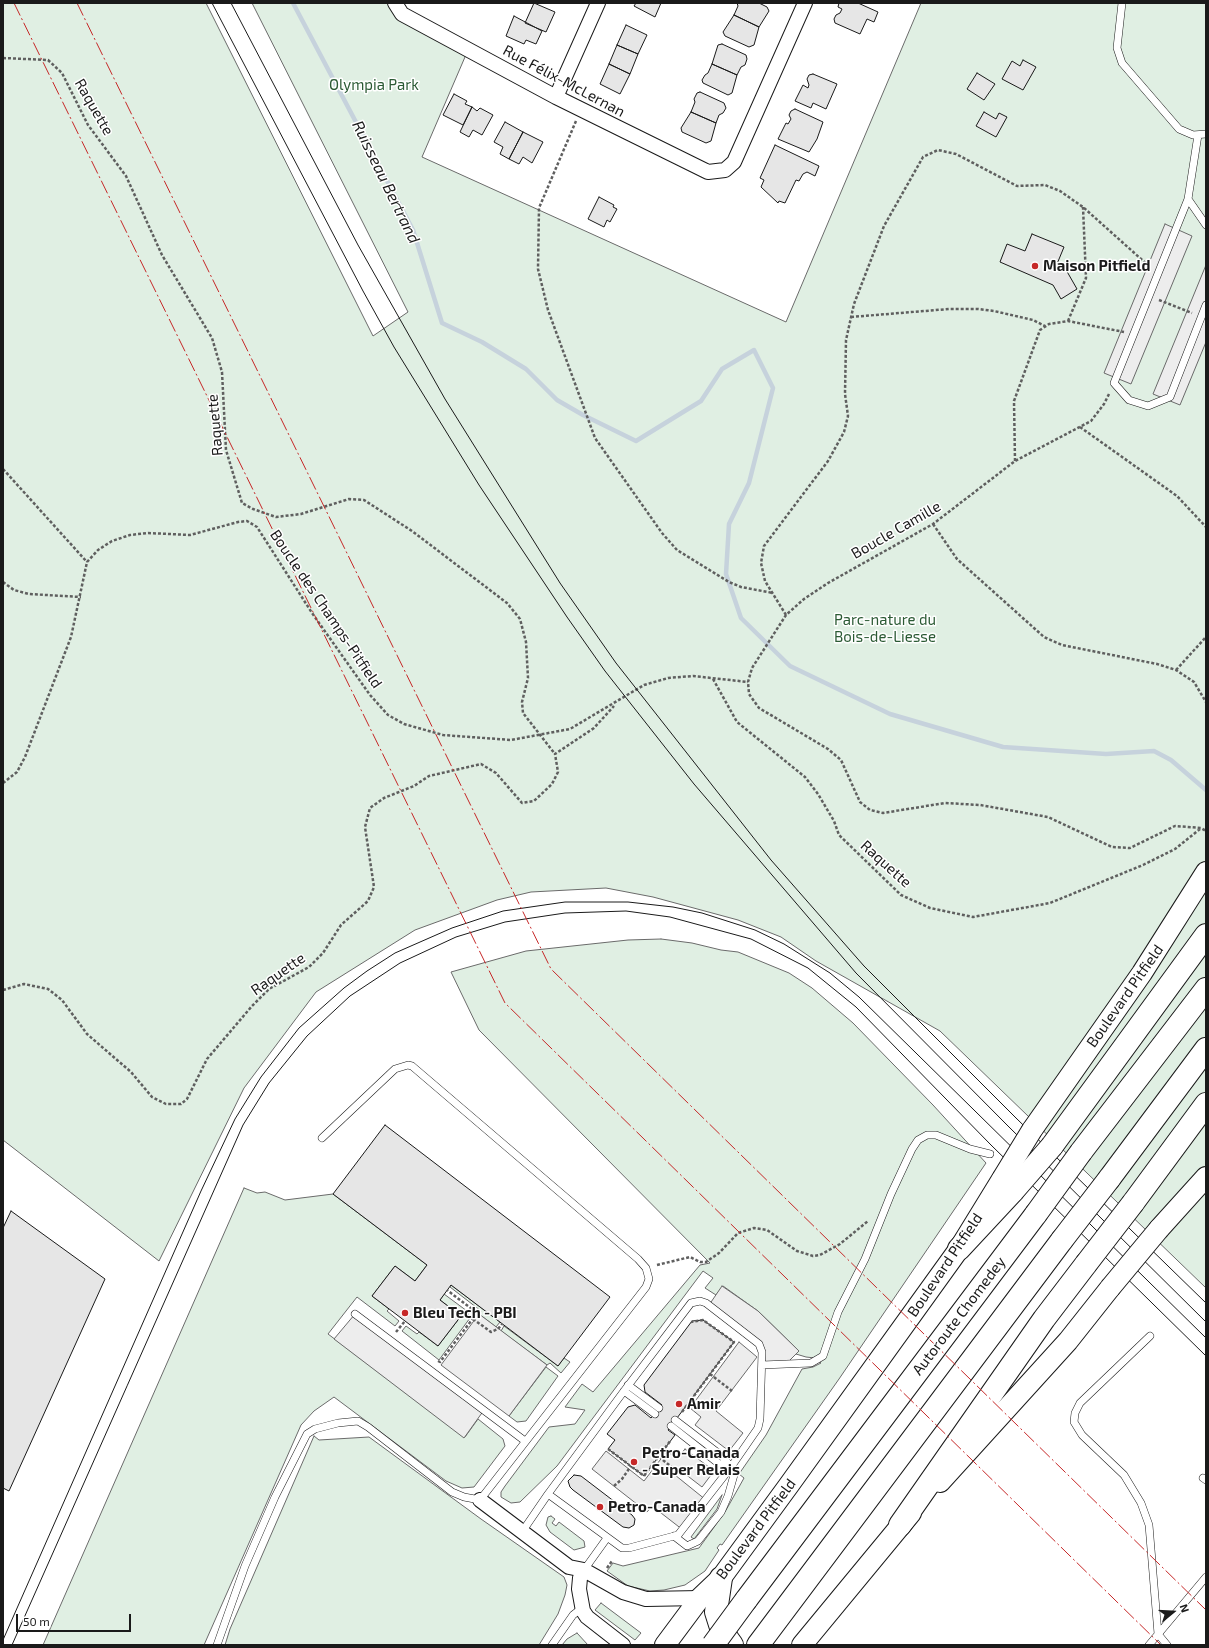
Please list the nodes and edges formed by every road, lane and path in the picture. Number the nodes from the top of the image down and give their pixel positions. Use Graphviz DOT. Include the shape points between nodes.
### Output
graph roads {
  1 [pos="396,3"];
  2 [pos="598,3"];
  3 [pos="805,3"];
  4 [pos="1122,3"];
  5 [pos="3,58"];
  6 [pos="556,97"];
  7 [pos="581,110"];
  8 [pos="1206,134"];
  9 [pos="1198,135"];
  10 [pos="1188,199"];
  11 [pos="1083,207"];
  12 [pos="1206,225"];
  13 [pos="1158,274"];
  14 [pos="1149,297"];
  15 [pos="1206,305"];
  16 [pos="851,317"];
  17 [pos="1201,317"];
  18 [pos="1068,321"];
  19 [pos="1045,326"];
  20 [pos="1133,334"];
  21 [pos="1114,382"];
  22 [pos="1080,427"];
  23 [pos="1015,461"];
  24 [pos="3,469"];
  25 [pos="933,524"];
  26 [pos="1206,527"];
  27 [pos="87,562"];
  28 [pos="3,582"];
  29 [pos="773,593"];
  30 [pos="81,597"];
  31 [pos="786,615"];
  32 [pos="1206,637"];
  33 [pos="1176,670"];
  34 [pos="713,678"];
  35 [pos="748,682"];
  36 [pos="1206,702"];
  37 [pos="615,704"];
  38 [pos="541,735"];
  39 [pos="555,754"];
  40 [pos="3,783"];
  41 [pos="1201,828"];
  42 [pos="1206,831"];
  43 [pos="1206,872"];
  44 [pos="1206,935"];
  45 [pos="1206,989"];
  46 [pos="3,990"];
  47 [pos="1206,1049"];
  48 [pos="1206,1104"];
  49 [pos="322,1138"];
  50 [pos="990,1154"];
  51 [pos="1206,1177"];
  52 [pos="1007,1185"];
  53 [pos="884,1209"];
  54 [pos="958,1249"];
  55 [pos="646,1268"];
  56 [pos="447,1290"];
  57 [pos="355,1314"];
  58 [pos="473,1319"];
  59 [pos="405,1321"];
  60 [pos="502,1324"];
  61 [pos="688,1327"];
  62 [pos="404,1335"];
  63 [pos="1150,1336"];
  64 [pos="434,1358"];
  65 [pos="762,1365"];
  66 [pos="710,1374"];
  67 [pos="626,1388"];
  68 [pos="732,1391"];
  69 [pos="657,1411"];
  70 [pos="675,1420"];
  71 [pos="674,1437"];
  72 [pos="525,1441"];
  73 [pos="608,1448"];
  74 [pos="659,1457"];
  75 [pos="631,1466"];
  76 [pos="731,1467"];
  77 [pos="678,1472"];
  78 [pos="614,1486"];
  79 [pos="548,1494"];
  80 [pos="480,1500"];
  81 [pos="900,1525"];
  82 [pos="522,1532"];
  83 [pos="674,1536"];
  84 [pos="607,1538"];
  85 [pos="584,1570"];
  86 [pos="1206,1577"];
  87 [pos="721,1578"];
  88 [pos="700,1598"];
  89 [pos="582,1608"];
  90 [pos="1158,1634"];
  91 [pos="680,1636"];
  92 [pos="612,1641"];
  93 [pos="217,1645"];
  94 [pos="552,1645"];
  95 [pos="623,1645"];
  96 [pos="665,1645"];
  97 [pos="712,1645"];
  98 [pos="732,1645"];
  99 [pos="758,1645"];
  100 [pos="802,1645"];
  101 [pos="1149,1645"];
  102 [pos="1167,1645"];
  1 -- 6 [label="street, Rue Félix-McLernan" via="402,14"];
  2 -- 6 [label="street"];
  3 -- 7 [label="street, Rue Félix-McLernan" via="742,147 734,162 725,170 708,172"];
  4 -- 9 [label="lane" via="1116,48 1122,64 1170,120 1186,133"];
  5 -- 38 [label="path, Raquette" via="48,60 62,73 88,125 126,176 162,255 212,338 222,372 226,450 242,503 276,517 301,514 349,499 364,500 412,531 507,604 520,619 526,642 528,678 522,702 523,713"];
  6 -- 7 [label="street, Rue Félix-McLernan"];
  7 -- 29 [label="path" via="539,208 538,269 548,310 595,438 662,533 677,550 729,582"];
  8 -- 9 [label="lane"];
  9 -- 10 [label="lane"];
  10 -- 12 [label="lane"];
  10 -- 13 [label="lane"];
  11 -- 13 [label="path"];
  11 -- 16 [label="path" via="1060,191 1045,185 1017,186 956,154 938,150 923,157 884,226"];
  11 -- 18 [label="path" via="1086,278"];
  13 -- 14 [label="lane"];
  14 -- 17 [label="path"];
  14 -- 20 [label="lane"];
  15 -- 17 [label="lane"];
  16 -- 19 [label="path" via="978,309 1018,316"];
  16 -- 29 [label="path" via="846,340 845,394 848,416 844,432 828,461 764,546 761,563 766,581"];
  17 -- 21 [label="lane" via="1170,397 1148,406 1129,400"];
  18 -- 19 [label="path" via="1058,321"];
  18 -- 20 [label="path"];
  19 -- 23 [label="path" via="1040,330 1014,401"];
  20 -- 21 [label="lane"];
  21 -- 22 [label="path, Boucle Camille" via="1104,404 1091,421"];
  22 -- 23 [label="path, Boucle Camille"];
  22 -- 26 [label="path" via="1177,496"];
  23 -- 25 [label="path, Boucle Camille"];
  24 -- 27 [label="path"];
  25 -- 31 [label="path, Boucle Camille" via="828,583"];
  25 -- 33 [label="path" via="957,559 1044,637 1062,644"];
  27 -- 30 [label="path"];
  27 -- 38 [label="path, Boucle des Champs-Pitfield" via="112,541 130,534 190,535 246,521 257,527 265,537 312,613 370,695 388,715 404,724 443,735 511,740"];
  28 -- 30 [label="path" via="14,590 29,594"];
  29 -- 31 [label="path"];
  30 -- 40 [label="path" via="71,637 25,757 17,772"];
  31 -- 35 [label="path, Boucle Camille" via="752,668"];
  32 -- 33 [label="path"];
  33 -- 36 [label="path" via="1194,682"];
  34 -- 35 [label="path"];
  34 -- 37 [label="path" via="668,678 644,685"];
  34 -- 41 [label="path, Raquette" via="737,722 805,777 834,821 839,835 901,895 930,908 973,917 1050,903 1143,865 1175,849"];
  35 -- 41 [label="path" via="749,694 759,708 828,749 841,760 860,802 870,810 883,812 945,803 980,805 1048,817 1112,847 1130,848 1176,826"];
  37 -- 38 [label="path, Boucle des Champs-Pitfield" via="570,729"];
  37 -- 39 [label="path" via="594,728"];
  38 -- 39 [label="path, Raquette"];
  39 -- 46 [label="path, Raquette" via="558,772 552,784 534,801 522,803 496,773 481,764 429,776 414,786 384,798 370,808 365,827 374,887 368,901 341,925 323,953 309,968 269,989 252,1006 207,1059 187,1099 181,1104 166,1104 152,1097 131,1072 87,1034 62,1000 48,989 24,984"];
  41 -- 42 [label="path"];
  43 -- 52 [label="main road, Boulevard Pitfield, bridge" via="1142,973 1043,1114"];
  44 -- 52 [label="highway, bridge" via="1062,1133"];
  45 -- 97 [label="highway, Autoroute Chomedey, bridge"];
  47 -- 99 [label="highway, bridge"];
  48 -- 81 [label="highway, bridge" via="1044,1319"];
  49 -- 55 [label="lane" via="395,1068 412,1066"];
  50 -- 53 [label="lane" via="936,1135 922,1137 912,1149"];
  51 -- 81 [label="main road, bridge" via="1159,1229 1068,1341"];
  52 -- 54 [label="highway"];
  53 -- 55 [label="path" via="840,1244 820,1255 797,1252 767,1230 754,1228 738,1233 719,1253 706,1262 690,1257"];
  53 -- 65 [label="lane" via="865,1259 838,1312 823,1356 811,1363"];
  54 -- 87 [label="main road, Boulevard Pitfield"];
  55 -- 72 [label="lane" via="649,1279 646,1287"];
  56 -- 58 [label="path" via="477,1313"];
  57 -- 72 [label="lane"];
  58 -- 60 [label="path" via="491,1332"];
  58 -- 64 [label="path" via="440,1362"];
  59 -- 62 [label="path" via="397,1330"];
  61 -- 66 [label="path" via="692,1322 703,1320 734,1342"];
  63 -- 90 [label="lane" via="1080,1404 1074,1422 1082,1435 1124,1475 1149,1525"];
  65 -- 67 [label="lane" via="759,1344 711,1306 697,1301 691,1303 682,1314"];
  65 -- 76 [label="lane" via="760,1423 757,1432"];
  66 -- 68 [label="path"];
  66 -- 70 [label="path"];
  67 -- 69 [label="lane"];
  67 -- 79 [label="lane"];
  70 -- 76 [label="lane" via="718,1463"];
  71 -- 74 [label="path"];
  72 -- 80 [label="lane"];
  73 -- 75 [label="path"];
  74 -- 75 [label="path" via="644,1476"];
  74 -- 77 [label="path"];
  75 -- 78 [label="path"];
  76 -- 83 [label="lane" via="681,1533"];
  76 -- 83 [label="lane" via="734,1479 721,1512 698,1541 688,1546"];
  79 -- 82 [label="lane"];
  79 -- 84 [label="lane"];
  80 -- 82 [label="street"];
  80 -- 93 [label="lane" via="452,1492 358,1421 315,1429 304,1438 275,1497 245,1566"];
  81 -- 100 [label="main road"];
  82 -- 85 [label="street" via="569,1567"];
  83 -- 84 [label="lane" via="626,1549"];
  84 -- 85 [label="lane"];
  85 -- 88 [label="street" via="623,1592 646,1599"];
  85 -- 89 [label="street" via="579,1589"];
  86 -- 90 [label="lane"];
  87 -- 88 [label="main road, Boulevard Pitfield"];
  87 -- 98 [label="highway" via="716,1612 722,1631"];
  88 -- 91 [label="main road, Boulevard Pitfield"];
  89 -- 92 [label="street" via="587,1618"];
  89 -- 94 [label="lane" via="573,1615"];
  90 -- 101 [label="lane"];
  90 -- 102 [label="lane"];
  91 -- 96 [label="main road, Boulevard Pitfield"];
  92 -- 95 [label="street"];
}
